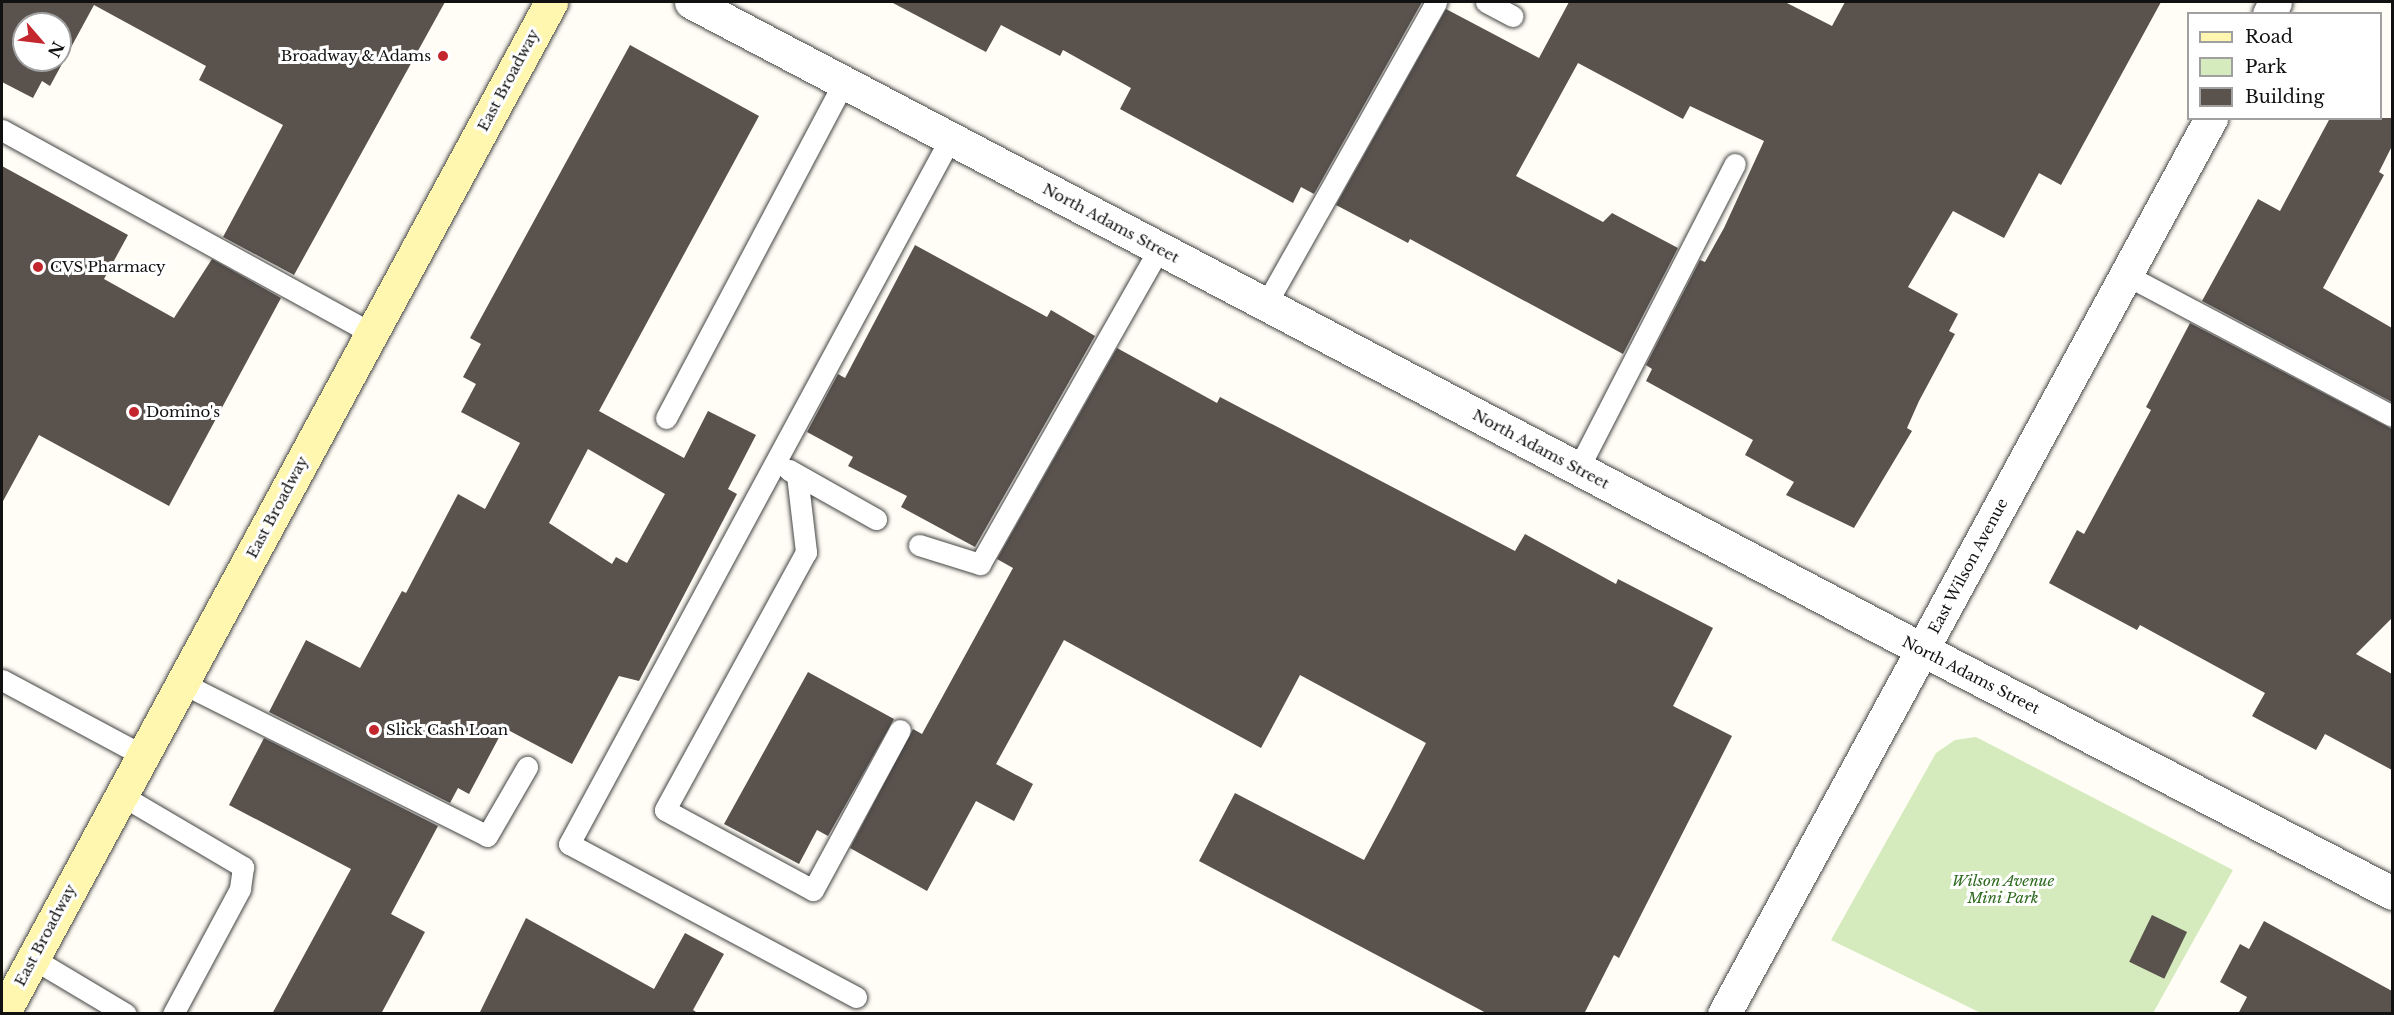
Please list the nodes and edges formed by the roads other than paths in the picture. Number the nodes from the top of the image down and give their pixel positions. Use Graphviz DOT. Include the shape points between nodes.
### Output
graph roads {
  1 [pos="551,2"];
  2 [pos="691,2"];
  3 [pos="1436,2"];
  4 [pos="1486,2"];
  5 [pos="1512,16"];
  6 [pos="844,82"];
  7 [pos="2210,120"];
  8 [pos="2,130"];
  9 [pos="950,139"];
  10 [pos="1735,164"];
  11 [pos="1159,249"];
  12 [pos="2126,275"];
  13 [pos="1266,304"];
  14 [pos="372,333"];
  15 [pos="2392,416"];
  16 [pos="666,417"];
  17 [pos="775,463"];
  18 [pos="1578,469"];
  19 [pos="797,475"];
  20 [pos="876,519"];
  21 [pos="920,545"];
  22 [pos="1923,650"];
  23 [pos="2,680"];
  24 [pos="182,683"];
  25 [pos="900,730"];
  26 [pos="142,755"];
  27 [pos="527,767"];
  28 [pos="121,795"];
  29 [pos="2392,893"];
  30 [pos="32,958"];
  31 [pos="856,997"];
  32 [pos="3,1014"];
  33 [pos="126,1014"];
  34 [pos="173,1014"];
  35 [pos="1724,1014"];
  1 -- 14 [label="main road, East Broadway"];
  2 -- 6 [label="street, North Adams Street"];
  3 -- 13 [label="lane"];
  4 -- 5 [label="lane"];
  6 -- 9 [label="street, North Adams Street"];
  6 -- 16 [label="lane"];
  7 -- 12 [label="street, East Wilson Avenue"];
  8 -- 14 [label="lane"];
  9 -- 11 [label="street, North Adams Street"];
  9 -- 17 [label="lane"];
  10 -- 18 [label="lane"];
  11 -- 13 [label="street, North Adams Street"];
  11 -- 21 [label="lane" via="980,564"];
  12 -- 15 [label="lane"];
  12 -- 22 [label="street, East Wilson Avenue"];
  13 -- 18 [label="street, North Adams Street"];
  14 -- 24 [label="main road, East Broadway"];
  17 -- 19 [label="lane"];
  17 -- 31 [label="lane" via="569,844"];
  18 -- 22 [label="street, North Adams Street"];
  19 -- 20 [label="lane"];
  19 -- 25 [label="lane" via="806,552 665,810 813,890"];
  22 -- 29 [label="street, North Adams Street"];
  22 -- 35 [label="street, East Wilson Avenue"];
  23 -- 26 [label="lane"];
  24 -- 26 [label="main road, East Broadway"];
  24 -- 27 [label="lane" via="487,836"];
  26 -- 28 [label="main road, East Broadway"];
  28 -- 30 [label="main road, East Broadway"];
  28 -- 34 [label="lane" via="243,867 240,889"];
  30 -- 32 [label="main road, East Broadway"];
  30 -- 33 [label="lane"];
}
